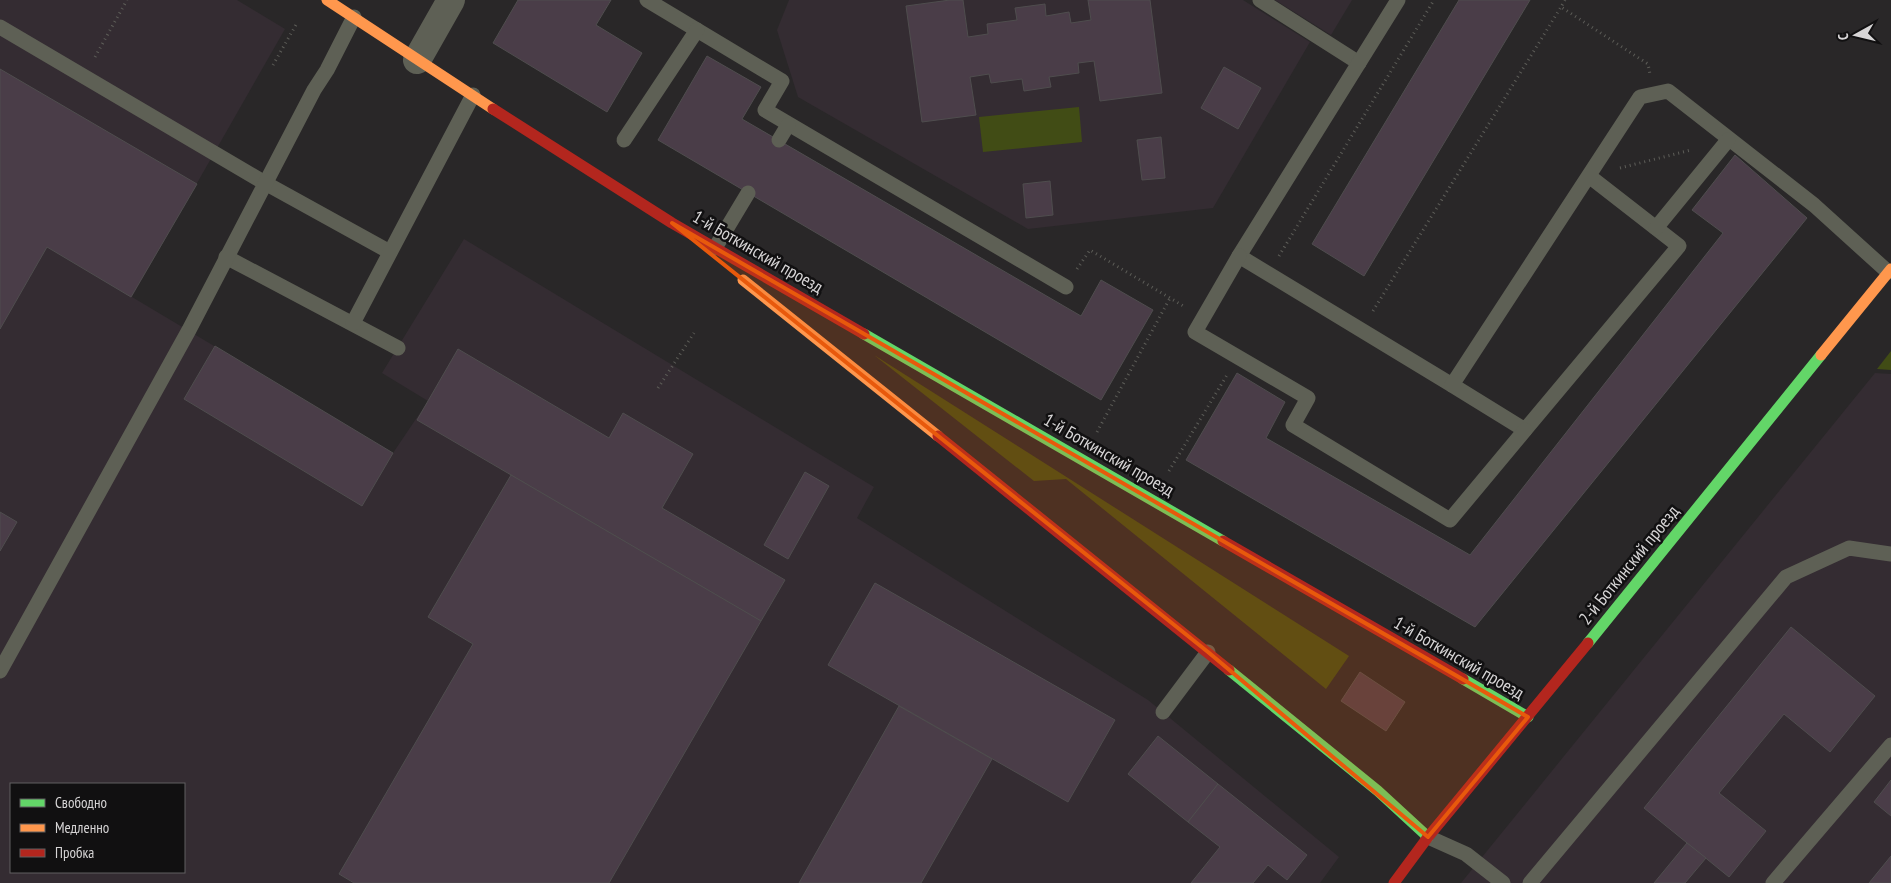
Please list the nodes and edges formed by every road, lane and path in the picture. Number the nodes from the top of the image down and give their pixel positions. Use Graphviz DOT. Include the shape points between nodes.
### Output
graph roads {
  1 [pos="127,0"];
  2 [pos="327,0"];
  3 [pos="451,0"];
  4 [pos="647,0"];
  5 [pos="1260,0"];
  6 [pos="1398,0"];
  7 [pos="1434,0"];
  8 [pos="1565,0"];
  9 [pos="1561,7"];
  10 [pos="354,17"];
  11 [pos="298,23"];
  12 [pos="0,27"];
  13 [pos="697,30"];
  14 [pos="417,60"];
  15 [pos="1359,63"];
  16 [pos="273,64"];
  17 [pos="84,77"];
  18 [pos="1654,94"];
  19 [pos="473,95"];
  20 [pos="788,125"];
  21 [pos="624,140"];
  22 [pos="780,140"];
  23 [pos="1728,140"];
  24 [pos="1589,176"];
  25 [pos="265,183"];
  26 [pos="748,193"];
  27 [pos="672,222"];
  28 [pos="1656,228"];
  29 [pos="715,248"];
  30 [pos="390,252"];
  31 [pos="1239,256"];
  32 [pos="226,257"];
  33 [pos="1268,273"];
  34 [pos="1887,279"];
  35 [pos="1066,287"];
  36 [pos="1170,298"];
  37 [pos="1203,317"];
  38 [pos="353,323"];
  39 [pos="1361,330"];
  40 [pos="694,333"];
  41 [pos="398,348"];
  42 [pos="1237,357"];
  43 [pos="1452,385"];
  44 [pos="658,388"];
  45 [pos="1525,430"];
  46 [pos="1097,432"];
  47 [pos="1169,471"];
  48 [pos="1891,554"];
  49 [pos="1208,652"];
  50 [pos="0,671"];
  51 [pos="1164,712"];
  52 [pos="1528,717"];
  53 [pos="1891,745"];
  54 [pos="1428,837"];
  55 [pos="1394,883"];
  56 [pos="1503,883"];
  57 [pos="1530,883"];
  58 [pos="1773,883"];
  1 -- 17 [label="path"];
  2 -- 10 [label="street, 1-й Боткинский проезд"];
  3 -- 14 [label="street"];
  4 -- 13 [label="lane"];
  5 -- 15 [label="lane"];
  6 -- 15 [label="lane"];
  7 -- 33 [label="path"];
  8 -- 9 [label="path"];
  9 -- 18 [label="path" via="1648,64"];
  9 -- 39 [label="path"];
  10 -- 14 [label="street, 1-й Боткинский проезд"];
  10 -- 25 [label="lane"];
  11 -- 16 [label="path"];
  12 -- 17 [label="lane"];
  13 -- 20 [label="lane" via="782,81 764,110"];
  13 -- 21 [label="lane"];
  14 -- 19 [label="street, 1-й Боткинский проезд"];
  15 -- 31 [label="lane"];
  17 -- 25 [label="lane"];
  18 -- 23 [label="lane" via="1668,91"];
  18 -- 24 [label="lane" via="1640,97"];
  19 -- 27 [label="street, 1-й Боткинский проезд"];
  19 -- 30 [label="lane"];
  20 -- 22 [label="lane"];
  20 -- 35 [label="lane"];
  23 -- 24 [label="path"];
  23 -- 28 [label="lane"];
  23 -- 34 [label="lane" via="1814,205"];
  24 -- 28 [label="lane"];
  24 -- 43 [label="lane"];
  25 -- 30 [label="lane"];
  25 -- 32 [label="lane"];
  26 -- 29 [label="lane"];
  27 -- 29 [label="street, 1-й Боткинский проезд"];
  27 -- 49 [label="street, 1-й Боткинский проезд"];
  28 -- 45 [label="lane" via="1680,246"];
  29 -- 52 [label="street, 1-й Боткинский проезд"];
  30 -- 38 [label="lane"];
  31 -- 33 [label="lane"];
  31 -- 37 [label="lane"];
  32 -- 38 [label="lane"];
  32 -- 50 [label="lane" via="189,330"];
  33 -- 39 [label="lane"];
  34 -- 52 [label="street, 2-й Боткинский проезд"];
  35 -- 36 [label="path" via="1090,250"];
  36 -- 37 [label="path"];
  36 -- 46 [label="path"];
  37 -- 42 [label="lane" via="1195,332"];
  38 -- 41 [label="lane"];
  39 -- 43 [label="lane"];
  40 -- 44 [label="path"];
  42 -- 45 [label="lane" via="1308,398 1293,425 1450,520"];
  42 -- 47 [label="path"];
  43 -- 45 [label="lane"];
  48 -- 57 [label="lane" via="1849,548 1786,577"];
  49 -- 51 [label="lane"];
  49 -- 54 [label="street, 1-й Боткинский проезд" via="1378,791"];
  52 -- 54 [label="street, 2-й Боткинский проезд"];
  53 -- 58 [label="lane"];
  54 -- 55 [label="street, 2-й Боткинский проезд"];
  54 -- 56 [label="lane" via="1466,854"];
}
